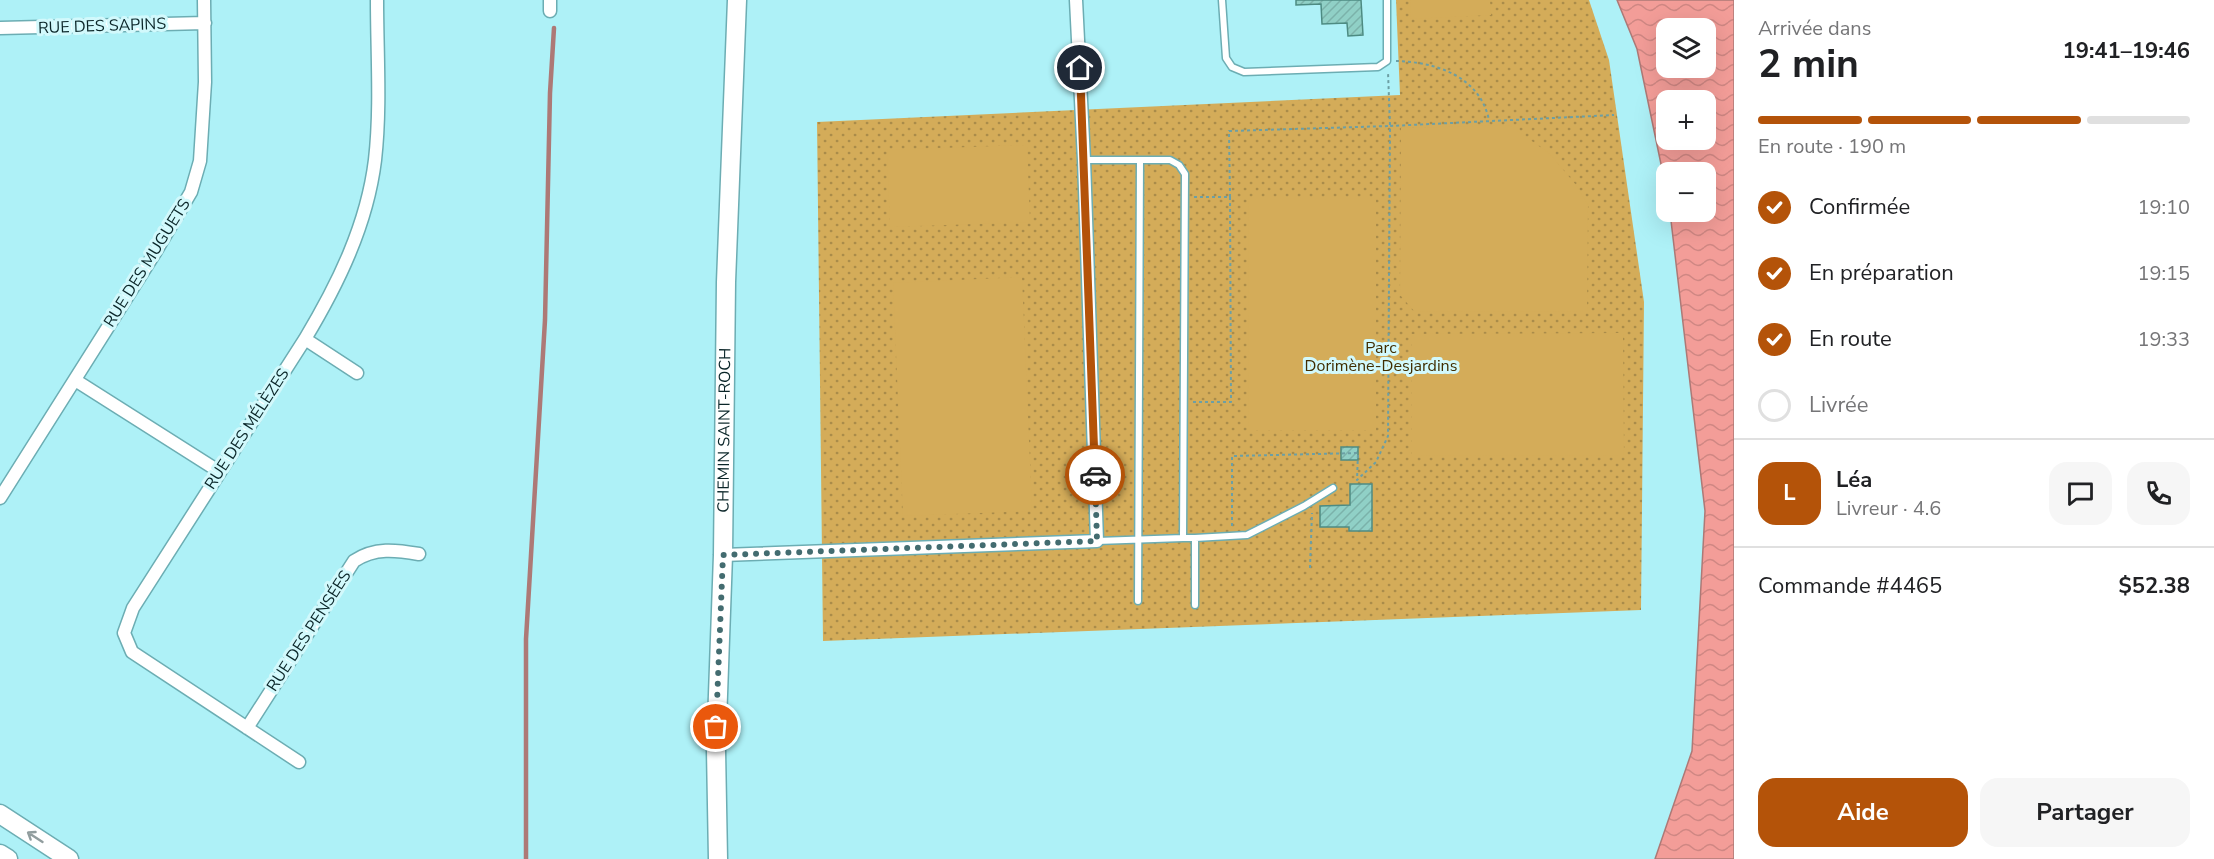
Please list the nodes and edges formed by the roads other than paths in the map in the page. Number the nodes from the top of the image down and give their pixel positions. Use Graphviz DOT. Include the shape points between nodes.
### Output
graph roads {
  1 [pos="204,0"];
  2 [pos="377,0"];
  3 [pos="737,0"];
  4 [pos="1076,0"];
  5 [pos="1222,0"];
  6 [pos="1387,0"];
  7 [pos="205,23"];
  8 [pos="0,28"];
  9 [pos="1084,160"];
  10 [pos="1140,160"];
  11 [pos="305,339"];
  12 [pos="357,374"];
  13 [pos="75,380"];
  14 [pos="220,472"];
  15 [pos="1333,488"];
  16 [pos="0,498"];
  17 [pos="1183,538"];
  18 [pos="1195,538"];
  19 [pos="1139,539"];
  20 [pos="1097,541"];
  21 [pos="419,554"];
  22 [pos="723,555"];
  23 [pos="1138,601"];
  24 [pos="1195,605"];
  25 [pos="247,728"];
  26 [pos="299,762"];
  27 [pos="0,814"];
  28 [pos="0,854"];
  29 [pos="8,859"];
  30 [pos="69,859"];
  31 [pos="718,859"];
  1 -- 7 [label="street, RUE DES MUGUETS"];
  2 -- 11 [label="street, RUE DES MÉLÈZES" via="380,86 371,183 347,259"];
  3 -- 22 [label="main road, CHEMIN SAINT-ROCH" via="726,282"];
  4 -- 9 [label="street"];
  5 -- 6 [label="lane" via="1226,58 1232,67 1244,72 1378,67 1387,61"];
  7 -- 8 [label="street, RUE DES SAPINS"];
  7 -- 13 [label="street, RUE DES MUGUETS" via="200,161 191,192"];
  9 -- 10 [label="lane"];
  9 -- 20 [label="street"];
  10 -- 17 [label="lane" via="1170,160 1185,174"];
  10 -- 19 [label="lane"];
  11 -- 12 [label="street"];
  11 -- 14 [label="street, RUE DES MÉLÈZES"];
  13 -- 14 [label="street"];
  13 -- 16 [label="street, RUE DES MUGUETS"];
  14 -- 25 [label="street, RUE DES MÉLÈZES" via="154,572 124,633 132,652"];
  15 -- 18 [label="lane" via="1247,535"];
  17 -- 18 [label="lane"];
  17 -- 19 [label="lane"];
  18 -- 24 [label="lane"];
  19 -- 20 [label="lane"];
  19 -- 23 [label="lane"];
  20 -- 22 [label="street"];
  21 -- 25 [label="street, RUE DES PENSÉES" via="378,551 354,561"];
  22 -- 31 [label="main road, CHEMIN SAINT-ROCH" via="716,738"];
  25 -- 26 [label="street, RUE DES MÉLÈZES"];
  30 -- 27 [label="main road, one-way"];
  28 -- 29 [label="main road"];
}
